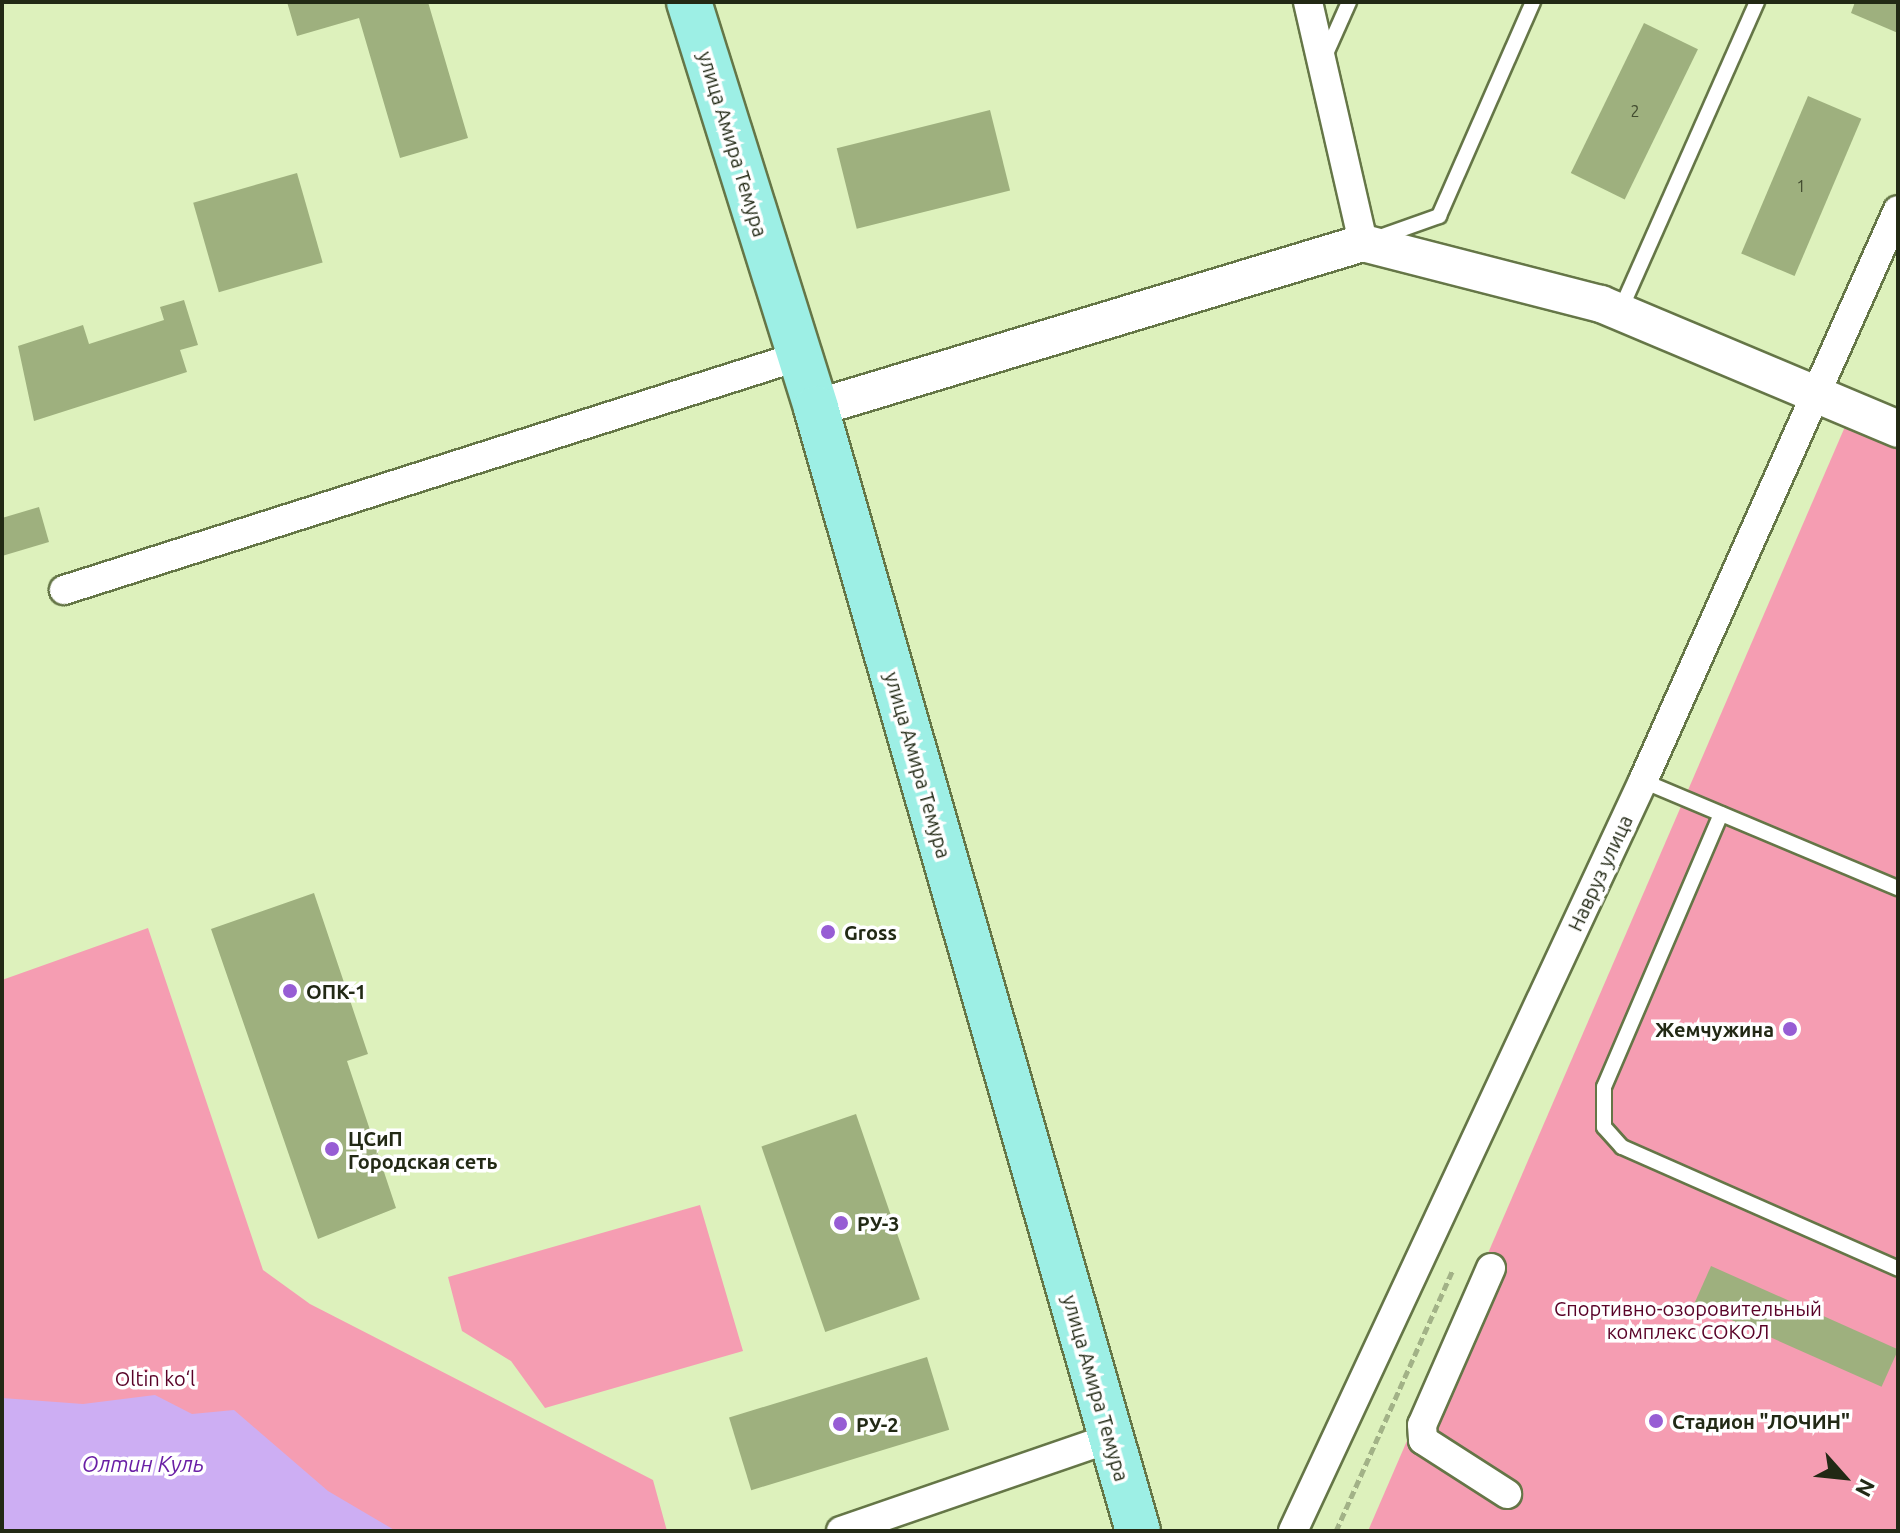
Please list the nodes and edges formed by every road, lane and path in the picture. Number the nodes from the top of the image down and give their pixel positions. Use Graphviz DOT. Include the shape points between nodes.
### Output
graph roads {
  1 [pos="689,2"];
  2 [pos="1308,2"];
  3 [pos="1349,2"];
  4 [pos="1533,2"];
  5 [pos="1757,2"];
  6 [pos="1322,64"];
  7 [pos="1898,210"];
  8 [pos="1363,243"];
  9 [pos="1620,311"];
  10 [pos="800,356"];
  11 [pos="1814,393"];
  12 [pos="816,408"];
  13 [pos="1898,429"];
  14 [pos="64,590"];
  15 [pos="1643,781"];
  16 [pos="1721,814"];
  17 [pos="1898,888"];
  18 [pos="1491,1268"];
  19 [pos="1898,1269"];
  20 [pos="1111,1438"];
  21 [pos="1507,1494"];
  22 [pos="841,1531"];
  23 [pos="1138,1531"];
  24 [pos="1293,1531"];
  1 -- 10 [label="main road, улица Амира Темура"];
  2 -- 6 [label="street"];
  3 -- 6 [label="lane"];
  4 -- 8 [label="lane" via="1439,216"];
  5 -- 9 [label="lane"];
  6 -- 8 [label="street"];
  7 -- 11 [label="street, Навруз улица"];
  8 -- 9 [label="street"];
  8 -- 12 [label="street"];
  9 -- 11 [label="street"];
  10 -- 12 [label="main road, улица Амира Темура"];
  10 -- 14 [label="street"];
  11 -- 13 [label="street"];
  11 -- 15 [label="street, Навруз улица"];
  12 -- 20 [label="main road, улица Амира Темура"];
  15 -- 16 [label="lane"];
  15 -- 24 [label="street, Навруз улица"];
  16 -- 17 [label="lane"];
  16 -- 19 [label="lane" via="1604,1087 1604,1127 1622,1147"];
  18 -- 21 [label="street" via="1422,1425 1423,1440"];
  20 -- 22 [label="street"];
  20 -- 23 [label="main road, улица Амира Темура"];
}
